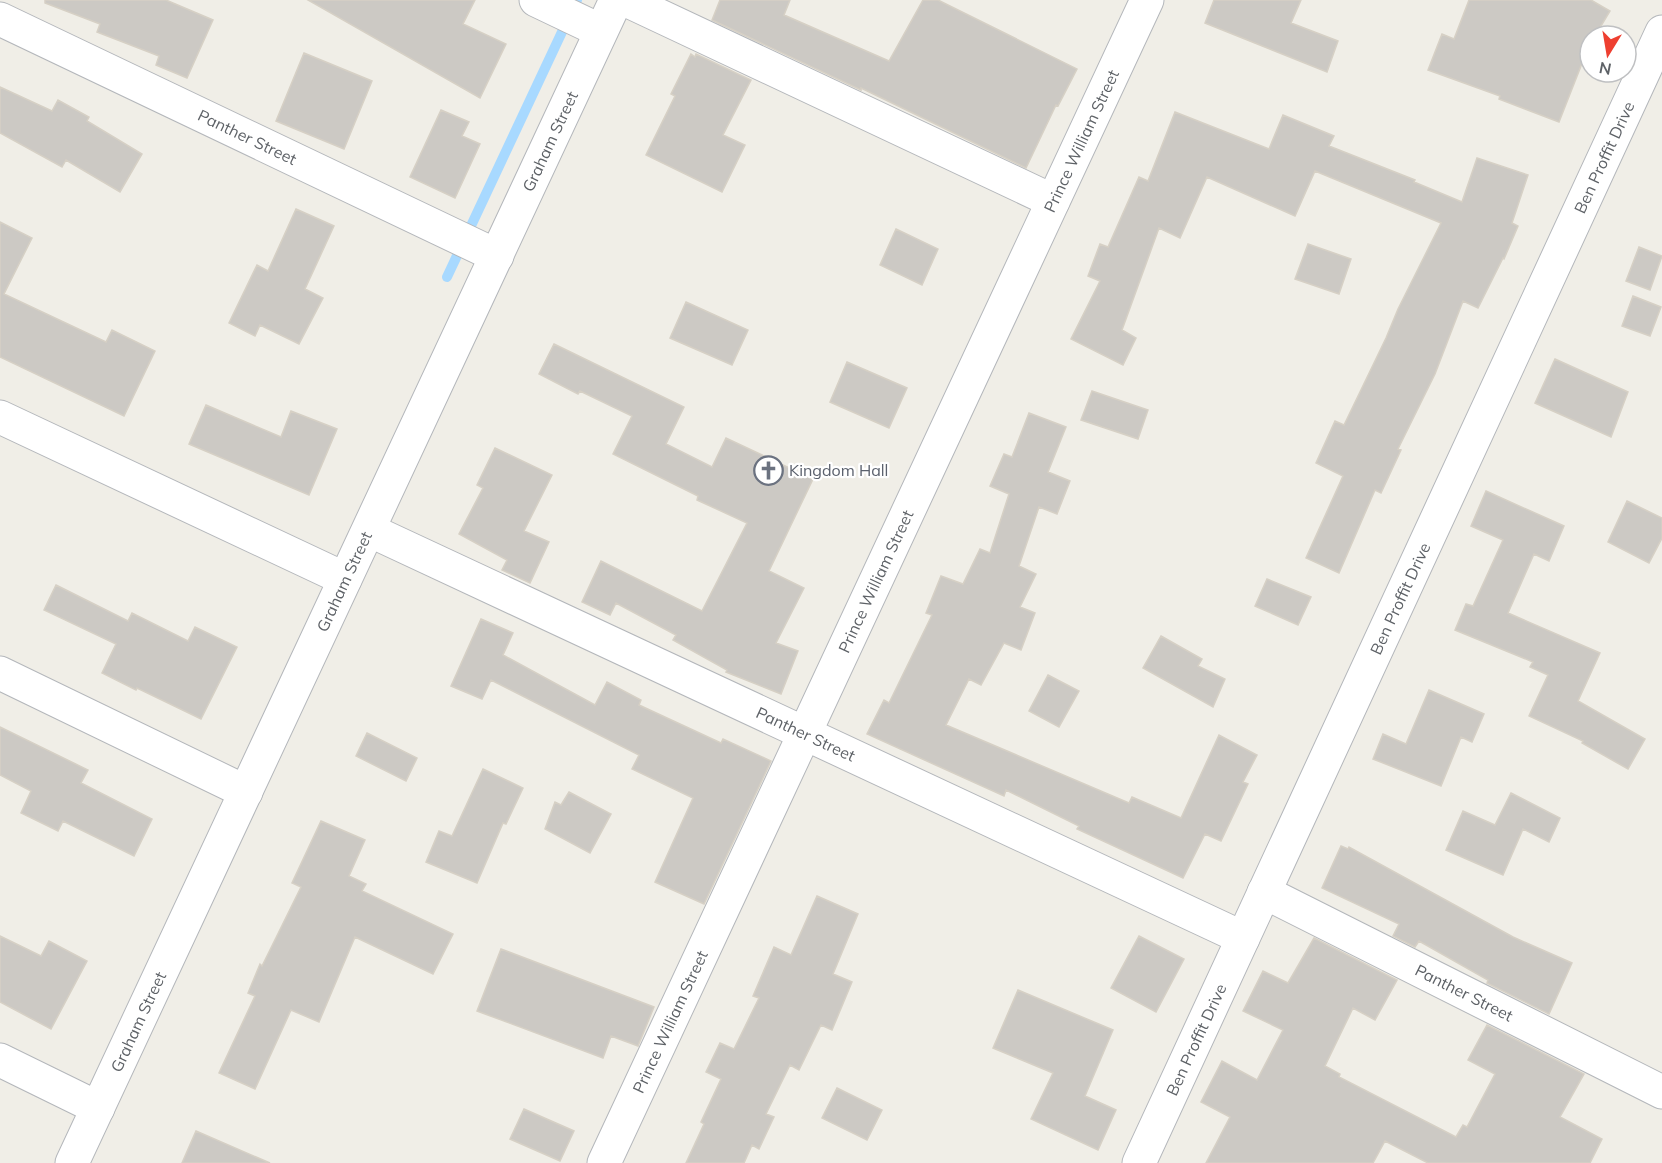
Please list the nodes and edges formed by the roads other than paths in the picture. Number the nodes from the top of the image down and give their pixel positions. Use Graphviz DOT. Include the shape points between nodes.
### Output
graph roads {
  1 [pos="536,0"];
  2 [pos="1147,0"];
  3 [pos="625,1"];
  4 [pos="0,19"];
  5 [pos="601,31"];
  6 [pos="1662,32"];
  7 [pos="1053,201"];
  8 [pos="497,256"];
  9 [pos="0,417"];
  10 [pos="369,530"];
  11 [pos="345,579"];
  12 [pos="0,673"];
  13 [pos="804,733"];
  14 [pos="246,792"];
  15 [pos="1264,892"];
  16 [pos="1243,938"];
  17 [pos="0,1060"];
  18 [pos="1660,1086"];
  19 [pos="98,1108"];
  20 [pos="72,1163"];
  21 [pos="604,1163"];
  22 [pos="1139,1163"];
  1 -- 5 [label="street"];
  2 -- 7 [label="street, Prince William Street"];
  3 -- 5 [label="street, Graham Street"];
  3 -- 7 [label="street"];
  4 -- 8 [label="street, Panther Street"];
  5 -- 8 [label="street, Graham Street"];
  6 -- 15 [label="street, Ben Proffit Drive"];
  7 -- 13 [label="street, Prince William Street"];
  8 -- 10 [label="street, Graham Street"];
  9 -- 11 [label="street"];
  10 -- 11 [label="street, Graham Street"];
  10 -- 13 [label="street, Panther Street"];
  11 -- 14 [label="street, Graham Street"];
  12 -- 14 [label="street"];
  13 -- 16 [label="street, Panther Street"];
  13 -- 21 [label="street, Prince William Street"];
  14 -- 19 [label="street, Graham Street"];
  15 -- 16 [label="street, Ben Proffit Drive"];
  15 -- 18 [label="street, Panther Street"];
  16 -- 22 [label="street, Ben Proffit Drive"];
  17 -- 19 [label="street"];
  19 -- 20 [label="street, Graham Street"];
}
